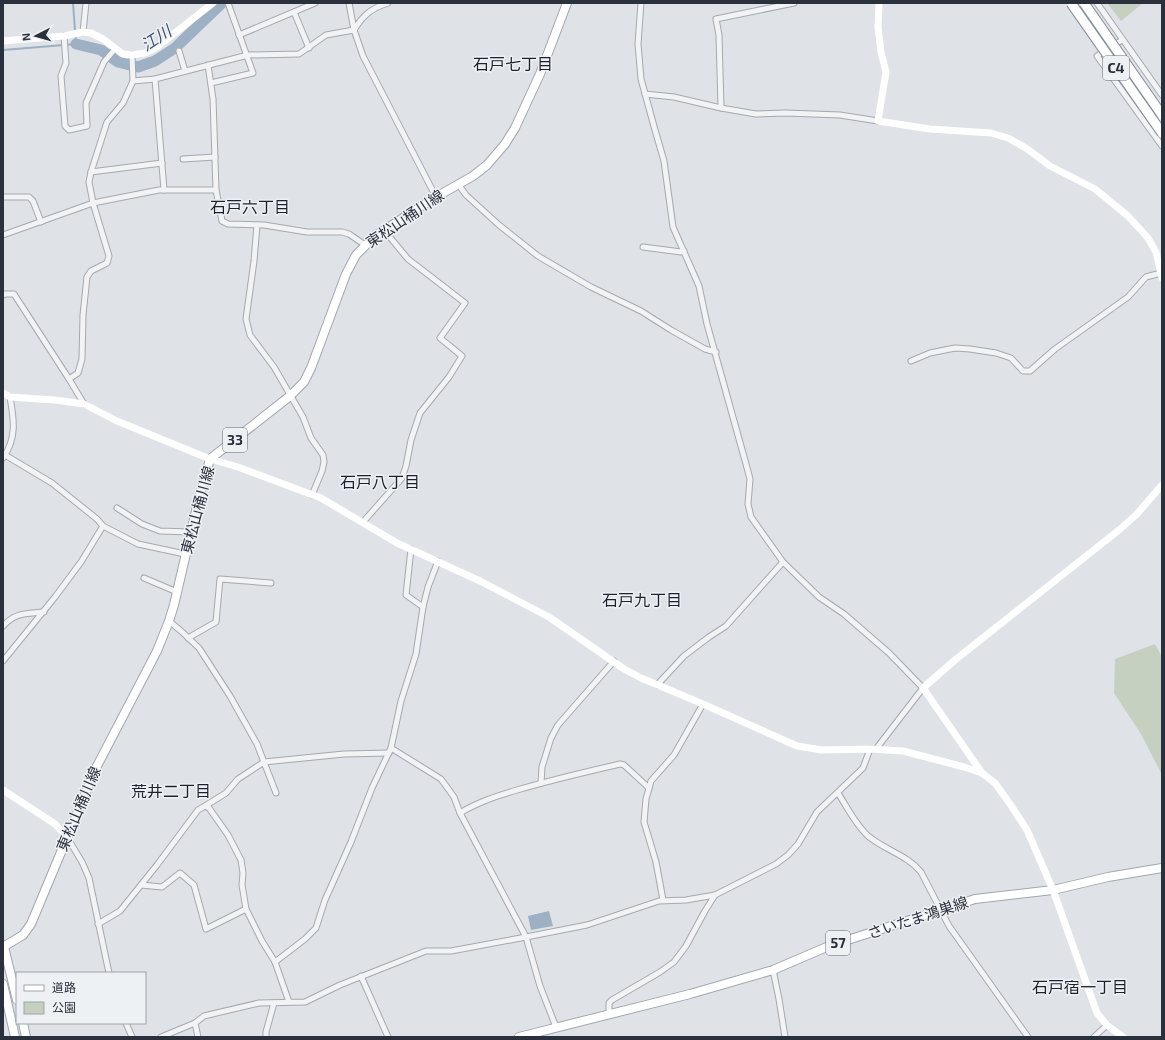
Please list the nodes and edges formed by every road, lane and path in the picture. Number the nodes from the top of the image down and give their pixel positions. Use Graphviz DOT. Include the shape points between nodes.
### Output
graph roads {
  1 [pos="86,3"];
  2 [pos="214,3"];
  3 [pos="228,3"];
  4 [pos="314,3"];
  5 [pos="349,3"];
  6 [pos="388,3"];
  7 [pos="568,3"];
  8 [pos="641,3"];
  9 [pos="794,3"];
  10 [pos="879,3"];
  11 [pos="1071,3"];
  12 [pos="1084,3"];
  13 [pos="1097,3"];
  14 [pos="294,12"];
  15 [pos="354,30"];
  16 [pos="83,32"];
  17 [pos="239,35"];
  18 [pos="64,36"];
  19 [pos="1122,40"];
  20 [pos="3,41"];
  21 [pos="115,48"];
  22 [pos="309,48"];
  23 [pos="179,51"];
  24 [pos="132,55"];
  25 [pos="248,55"];
  26 [pos="208,65"];
  27 [pos="185,71"];
  28 [pos="155,79"];
  29 [pos="132,81"];
  30 [pos="210,83"];
  31 [pos="645,94"];
  32 [pos="1162,95"];
  33 [pos="721,108"];
  34 [pos="1162,114"];
  35 [pos="878,121"];
  36 [pos="1162,133"];
  37 [pos="1162,146"];
  38 [pos="215,157"];
  39 [pos="184,159"];
  40 [pos="162,163"];
  41 [pos="91,172"];
  42 [pos="458,184"];
  43 [pos="164,190"];
  44 [pos="216,190"];
  45 [pos="3,197"];
  46 [pos="436,197"];
  47 [pos="93,203"];
  48 [pos="41,222"];
  49 [pos="257,225"];
  50 [pos="384,230"];
  51 [pos="3,235"];
  52 [pos="365,245"];
  53 [pos="643,247"];
  54 [pos="684,251"];
  55 [pos="1161,276"];
  56 [pos="3,295"];
  57 [pos="716,352"];
  58 [pos="911,361"];
  59 [pos="69,379"];
  60 [pos="6,395"];
  61 [pos="290,396"];
  62 [pos="84,404"];
  63 [pos="4,457"];
  64 [pos="210,459"];
  65 [pos="1162,485"];
  66 [pos="312,495"];
  67 [pos="117,508"];
  68 [pos="363,522"];
  69 [pos="103,526"];
  70 [pos="191,532"];
  71 [pos="411,549"];
  72 [pos="185,554"];
  73 [pos="438,561"];
  74 [pos="783,562"];
  75 [pos="144,578"];
  76 [pos="271,583"];
  77 [pos="177,592"];
  78 [pos="422,607"];
  79 [pos="44,612"];
  80 [pos="3,616"];
  81 [pos="10,618"];
  82 [pos="169,621"];
  83 [pos="3,626"];
  84 [pos="188,638"];
  85 [pos="614,661"];
  86 [pos="3,662"];
  87 [pos="657,685"];
  88 [pos="923,688"];
  89 [pos="703,704"];
  90 [pos="873,749"];
  91 [pos="390,750"];
  92 [pos="264,762"];
  93 [pos="982,773"];
  94 [pos="541,783"];
  95 [pos="649,788"];
  96 [pos="3,790"];
  97 [pos="276,793"];
  98 [pos="838,793"];
  99 [pos="205,806"];
  100 [pos="460,813"];
  101 [pos="67,837"];
  102 [pos="1162,868"];
  103 [pos="141,885"];
  104 [pos="1053,890"];
  105 [pos="715,895"];
  106 [pos="663,900"];
  107 [pos="246,909"];
  108 [pos="941,910"];
  109 [pos="98,924"];
  110 [pos="526,937"];
  111 [pos="3,946"];
  112 [pos="275,962"];
  113 [pos="772,970"];
  114 [pos="109,972"];
  115 [pos="361,976"];
  116 [pos="3,984"];
  117 [pos="16,996"];
  118 [pos="289,1002"];
  119 [pos="274,1003"];
  120 [pos="609,1015"];
  121 [pos="195,1023"];
  122 [pos="23,1024"];
  123 [pos="126,1024"];
  124 [pos="1106,1025"];
  125 [pos="556,1028"];
  126 [pos="15,1037"];
  127 [pos="26,1037"];
  128 [pos="132,1037"];
  129 [pos="161,1037"];
  130 [pos="198,1037"];
  131 [pos="266,1037"];
  132 [pos="388,1037"];
  133 [pos="519,1037"];
  134 [pos="785,1037"];
  135 [pos="1028,1037"];
  136 [pos="1094,1037"];
  137 [pos="1123,1037"];
  1 -- 16 [label="street"];
  2 -- 24 [label="street" via="158,47"];
  3 -- 17 [label="street"];
  4 -- 14 [label="street"];
  5 -- 15 [label="street"];
  6 -- 15 [label="street" via="372,9"];
  7 -- 42 [label="main road, 東松山桶川線 / 33" via="515,128 486,165"];
  8 -- 31 [label="street" via="638,44"];
  9 -- 33 [label="street" via="716,19 719,35"];
  10 -- 35 [label="street" via="878,27 886,72"];
  11 -- 36 [label="highway, C4, bridge"];
  12 -- 34 [label="highway, C4, bridge"];
  13 -- 19 [label="street"];
  14 -- 17 [label="street"];
  14 -- 22 [label="street"];
  15 -- 22 [label="street" via="326,35"];
  15 -- 46 [label="street" via="375,82"];
  16 -- 18 [label="street"];
  16 -- 21 [label="street" via="104,39"];
  17 -- 25 [label="street"];
  18 -- 20 [label="street"];
  18 -- 21 [label="street" via="66,63 61,76 65,126 69,130 87,126 86,103 104,62"];
  19 -- 32 [label="street"];
  19 -- 37 [label="street" via="1097,56"];
  21 -- 24 [label="street" via="123,54"];
  22 -- 25 [label="street" via="299,54"];
  23 -- 27 [label="street"];
  24 -- 29 [label="street"];
  25 -- 26 [label="street"];
  25 -- 30 [label="street" via="253,73"];
  26 -- 27 [label="street"];
  26 -- 30 [label="street"];
  27 -- 28 [label="street"];
  28 -- 29 [label="street"];
  28 -- 40 [label="street"];
  29 -- 41 [label="street" via="123,103 107,122"];
  30 -- 38 [label="street"];
  31 -- 33 [label="street" via="674,97"];
  31 -- 54 [label="street" via="664,161 673,227"];
  33 -- 35 [label="street" via="756,114 840,115"];
  35 -- 55 [label="street" via="930,129 991,133 1008,138 1050,166 1095,189 1128,216 1148,238 1156,252"];
  38 -- 39 [label="street"];
  38 -- 44 [label="street"];
  40 -- 41 [label="street"];
  40 -- 43 [label="street"];
  41 -- 47 [label="street" via="89,182"];
  42 -- 46 [label="main road, 東松山桶川線 / 33"];
  42 -- 57 [label="street" via="499,226 538,256 591,287 642,310 670,330"];
  43 -- 44 [label="street"];
  43 -- 47 [label="street"];
  44 -- 49 [label="street" via="222,221 228,224"];
  45 -- 48 [label="street" via="29,197"];
  46 -- 50 [label="main road, 東松山桶川線 / 33"];
  47 -- 48 [label="street"];
  47 -- 59 [label="street" via="109,256 107,263 91,271 87,277 82,359 78,373"];
  48 -- 51 [label="street"];
  49 -- 52 [label="street" via="307,232 342,232"];
  49 -- 61 [label="street" via="246,319 250,335 274,367"];
  50 -- 52 [label="main road, 東松山桶川線 / 33"];
  50 -- 68 [label="street" via="408,259 465,303 440,338 462,356 420,413 402,478"];
  52 -- 61 [label="main road, 東松山桶川線 / 33" via="356,255 346,274 311,368 304,382"];
  53 -- 54 [label="street"];
  54 -- 57 [label="street" via="699,286"];
  55 -- 58 [label="street" via="1146,277 1128,297 1055,349 1030,371 1023,371 1011,358 996,352 970,349 955,348 930,353"];
  56 -- 59 [label="street" via="14,294"];
  57 -- 74 [label="street" via="750,479 748,504 751,517"];
  59 -- 62 [label="street"];
  60 -- 62 [label="street"];
  60 -- 63 [label="street" via="14,425"];
  61 -- 64 [label="main road, 東松山桶川線 / 33"];
  61 -- 66 [label="street" via="303,417 311,438 323,455 322,471"];
  62 -- 64 [label="street" via="117,421"];
  63 -- 69 [label="street" via="52,483"];
  64 -- 66 [label="street"];
  64 -- 70 [label="main road, 東松山桶川線 / 33"];
  65 -- 88 [label="street" via="1119,530"];
  66 -- 68 [label="street"];
  67 -- 70 [label="street" via="142,524 160,531"];
  68 -- 71 [label="street" via="396,543"];
  69 -- 72 [label="street" via="138,544"];
  69 -- 79 [label="street" via="81,562"];
  70 -- 72 [label="main road, 東松山桶川線 / 33"];
  71 -- 73 [label="street"];
  71 -- 78 [label="street" via="406,595"];
  72 -- 77 [label="main road, 東松山桶川線 / 33"];
  73 -- 78 [label="street"];
  73 -- 85 [label="street" via="549,617"];
  74 -- 87 [label="street" via="726,626 684,656"];
  74 -- 88 [label="street" via="819,597 844,614 889,653"];
  75 -- 77 [label="street"];
  76 -- 84 [label="street" via="220,579 216,622"];
  77 -- 82 [label="main road, 東松山桶川線 / 33"];
  78 -- 91 [label="street" via="416,654 401,701"];
  79 -- 81 [label="street"];
  79 -- 86 [label="street"];
  80 -- 81 [label="street"];
  81 -- 83 [label="street"];
  82 -- 84 [label="street"];
  82 -- 101 [label="main road, 東松山桶川線 / 33" via="155,655 97,766"];
  84 -- 92 [label="street" via="199,648 230,696 257,744"];
  85 -- 87 [label="street" via="624,669"];
  85 -- 94 [label="street" via="558,725 542,767"];
  87 -- 89 [label="street"];
  88 -- 90 [label="street"];
  88 -- 93 [label="street"];
  89 -- 90 [label="street" via="797,746 822,750"];
  89 -- 95 [label="street" via="674,755"];
  90 -- 93 [label="street" via="903,751"];
  90 -- 98 [label="street" via="863,768"];
  91 -- 92 [label="street"];
  91 -- 100 [label="street" via="441,779 454,797"];
  91 -- 112 [label="street" via="325,900 316,928 306,939"];
  92 -- 97 [label="street"];
  92 -- 99 [label="street"];
  93 -- 104 [label="street" via="995,783 1027,830"];
  94 -- 95 [label="street" via="620,764"];
  94 -- 100 [label="street" via="474,804"];
  95 -- 106 [label="street" via="644,822 656,862"];
  96 -- 101 [label="street" via="55,824"];
  98 -- 105 [label="street" via="817,812 798,844 788,855 776,864"];
  98 -- 108 [label="street" via="860,827 869,836 915,865"];
  99 -- 103 [label="street" via="198,810"];
  99 -- 107 [label="street" via="210,808 242,860 242,885"];
  100 -- 110 [label="street"];
  101 -- 109 [label="street" via="89,878"];
  101 -- 111 [label="main road, 東松山桶川線 / 33" via="31,924 23,935"];
  102 -- 104 [label="main road, さいたま鴻巣線 / 57"];
  103 -- 107 [label="street" via="162,887 180,873 194,885 206,929"];
  103 -- 109 [label="street" via="120,911"];
  104 -- 108 [label="main road, さいたま鴻巣線 / 57" via="975,899"];
  104 -- 124 [label="street" via="1097,1013"];
  105 -- 106 [label="street" via="686,900"];
  105 -- 120 [label="street" via="674,962 612,1000 609,1003"];
  106 -- 110 [label="street" via="587,925"];
  107 -- 112 [label="street"];
  108 -- 113 [label="main road, さいたま鴻巣線 / 57" via="829,946"];
  108 -- 135 [label="street" via="949,926"];
  109 -- 114 [label="street"];
  110 -- 115 [label="street" via="451,951 426,951"];
  110 -- 125 [label="street" via="540,986"];
  111 -- 117 [label="main road, 東松山桶川線 / 33"];
  112 -- 118 [label="street"];
  113 -- 120 [label="main road, さいたま鴻巣線 / 57"];
  113 -- 134 [label="street"];
  115 -- 118 [label="street" via="304,1002"];
  115 -- 132 [label="street"];
  116 -- 126 [label="main road"];
  118 -- 119 [label="street"];
  119 -- 121 [label="street" via="260,1003 204,1016"];
  119 -- 131 [label="street"];
  120 -- 125 [label="main road, さいたま鴻巣線 / 57"];
  121 -- 129 [label="street"];
  121 -- 130 [label="street"];
  122 -- 127 [label="main road"];
  123 -- 128 [label="street"];
  124 -- 136 [label="street"];
  124 -- 137 [label="street"];
  125 -- 133 [label="main road, さいたま鴻巣線 / 57"];
}
